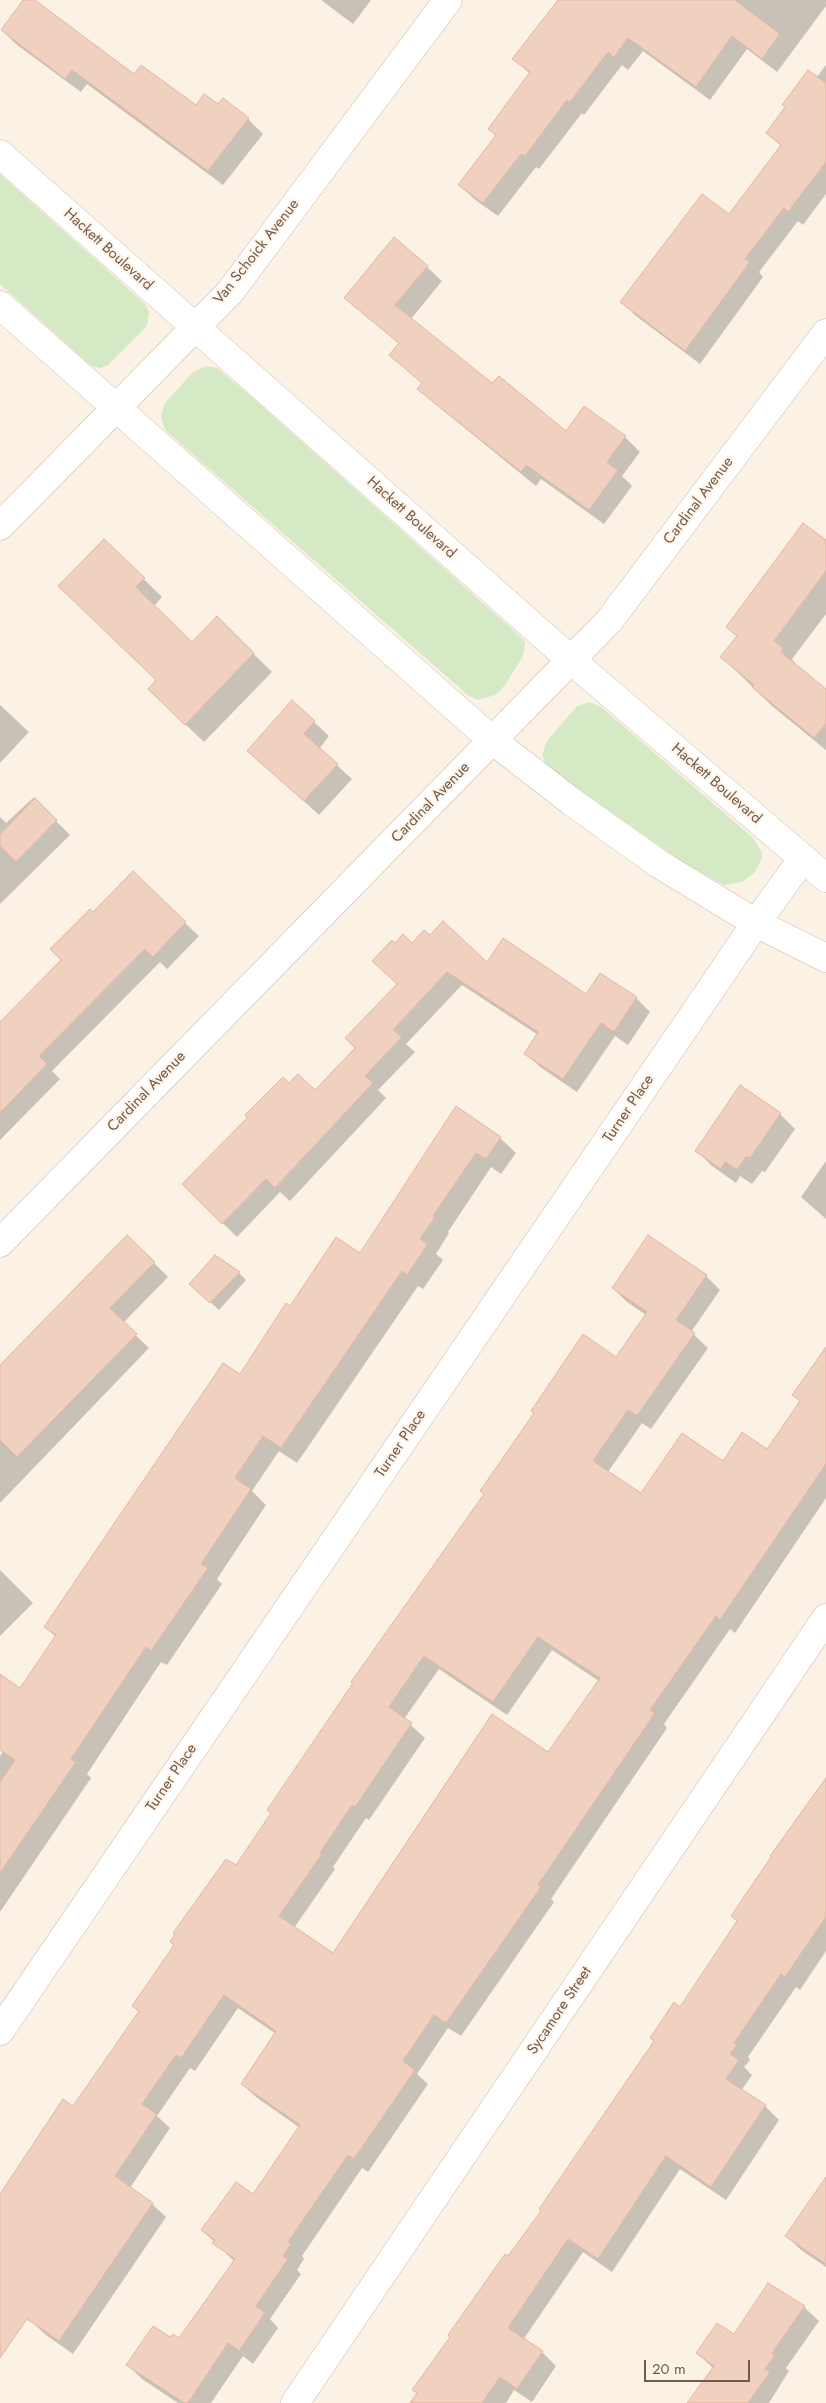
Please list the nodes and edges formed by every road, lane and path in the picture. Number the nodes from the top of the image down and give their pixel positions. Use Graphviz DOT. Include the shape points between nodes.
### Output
graph roads {
  1 [pos="448,0"];
  2 [pos="0,154"];
  3 [pos="0,305"];
  4 [pos="194,326"];
  5 [pos="826,333"];
  6 [pos="116,408"];
  7 [pos="0,526"];
  8 [pos="572,660"];
  9 [pos="492,740"];
  10 [pos="803,858"];
  11 [pos="826,878"];
  12 [pos="756,923"];
  13 [pos="826,958"];
  14 [pos="0,1243"];
  15 [pos="826,1618"];
  16 [pos="0,2031"];
  17 [pos="295,2403"];
  1 -- 4 [label="street, Van Schoick Avenue" via="230,292"];
  2 -- 4 [label="street, Hackett Boulevard"];
  3 -- 6 [label="street"];
  4 -- 6 [label="street, Van Schoick Avenue"];
  4 -- 8 [label="street, Hackett Boulevard"];
  5 -- 8 [label="street, Cardinal Avenue" via="609,621"];
  6 -- 7 [label="street, Van Schoick Avenue"];
  6 -- 9 [label="street"];
  8 -- 9 [label="street, Cardinal Avenue"];
  8 -- 10 [label="street, Hackett Boulevard"];
  9 -- 12 [label="street" via="645,854"];
  9 -- 14 [label="street, Cardinal Avenue"];
  10 -- 11 [label="street, Hackett Boulevard"];
  10 -- 12 [label="street, Turner Place"];
  12 -- 13 [label="street"];
  12 -- 16 [label="street, Turner Place"];
  15 -- 17 [label="street, Sycamore Street"];
}
